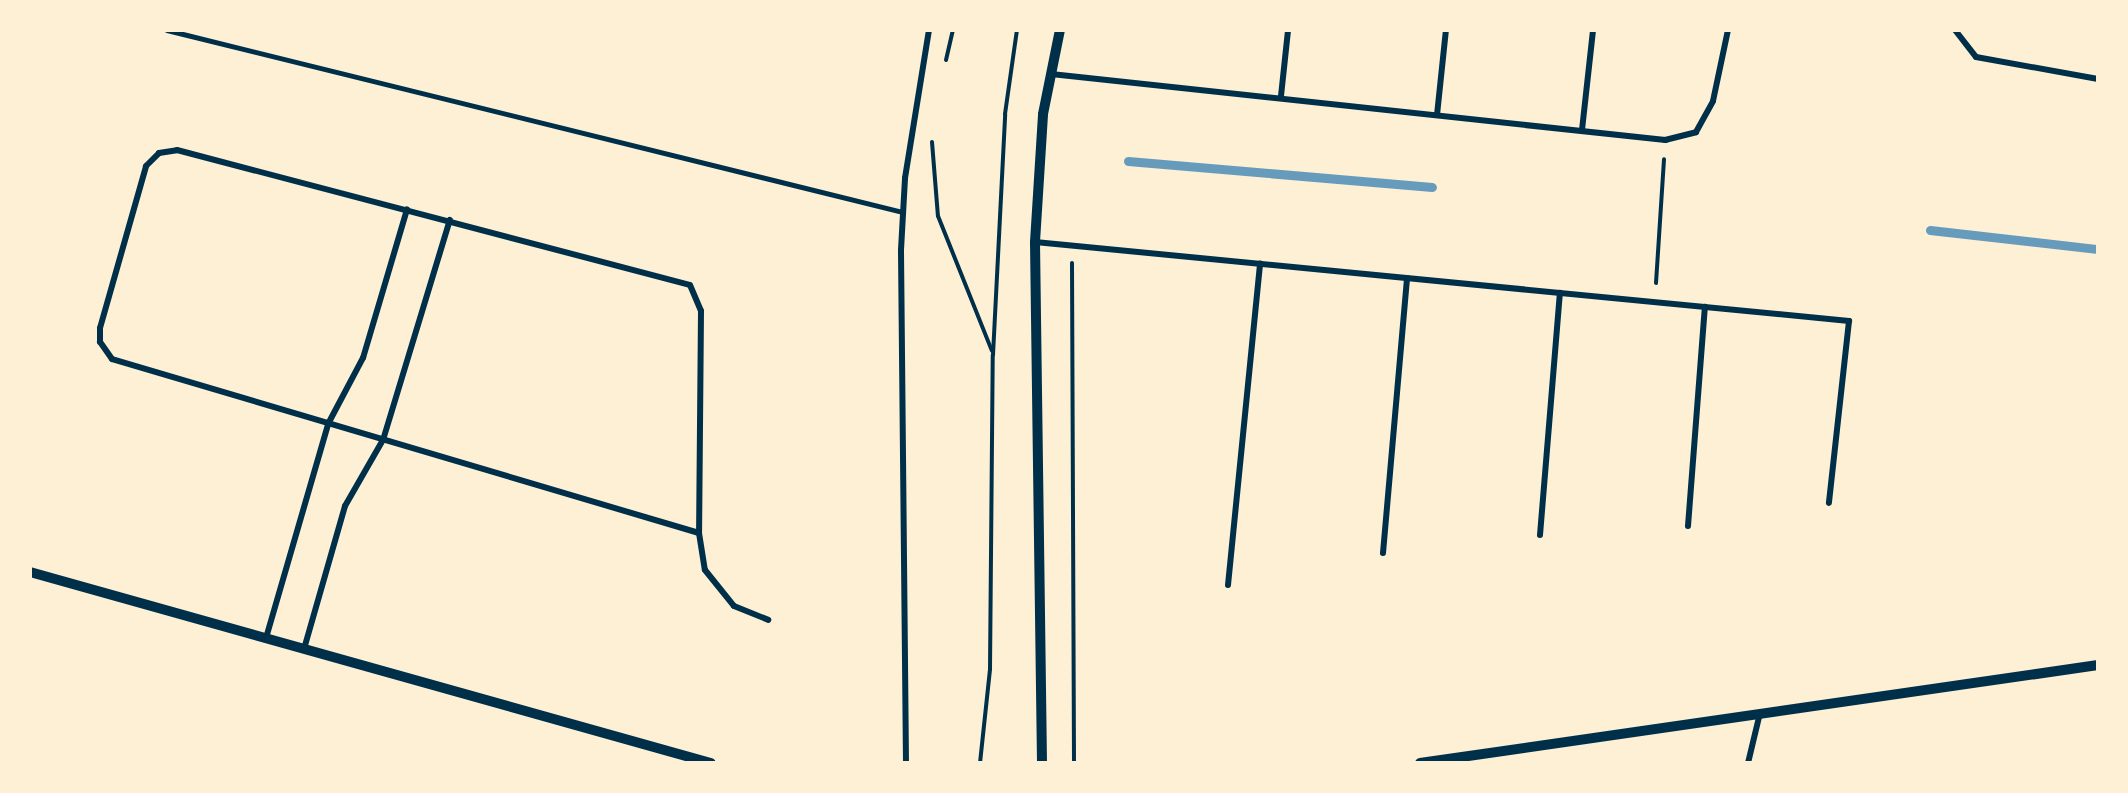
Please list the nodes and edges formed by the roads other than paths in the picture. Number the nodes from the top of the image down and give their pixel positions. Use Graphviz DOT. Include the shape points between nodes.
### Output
graph roads {
  1 [pos="167,30"];
  2 [pos="929,30"];
  3 [pos="1060,30"];
  4 [pos="1288,30"];
  5 [pos="1446,30"];
  6 [pos="1593,30"];
  7 [pos="1728,30"];
  8 [pos="1955,30"];
  9 [pos="1051,74"];
  10 [pos="2098,79"];
  11 [pos="1281,96"];
  12 [pos="1437,115"];
  13 [pos="1582,130"];
  14 [pos="407,209"];
  15 [pos="903,212"];
  16 [pos="450,220"];
  17 [pos="1035,242"];
  18 [pos="1260,264"];
  19 [pos="1407,278"];
  20 [pos="1560,293"];
  21 [pos="1705,307"];
  22 [pos="328,424"];
  23 [pos="383,440"];
  24 [pos="1829,503"];
  25 [pos="1688,525"];
  26 [pos="699,533"];
  27 [pos="1540,535"];
  28 [pos="1383,553"];
  29 [pos="30,572"];
  30 [pos="1228,585"];
  31 [pos="768,620"];
  32 [pos="266,638"];
  33 [pos="304,649"];
  34 [pos="2098,665"];
  35 [pos="1761,713"];
  36 [pos="711,763"];
  37 [pos="906,763"];
  38 [pos="1042,763"];
  39 [pos="1420,763"];
  40 [pos="1748,763"];
  1 -- 15 [label="lane"];
  2 -- 15 [label="street"];
  3 -- 9 [label="street"];
  4 -- 11 [label="street"];
  5 -- 12 [label="street"];
  6 -- 13 [label="street"];
  7 -- 13 [label="street" via="1713,101 1696,132 1665,140"];
  8 -- 10 [label="street" via="1976,57"];
  9 -- 11 [label="street"];
  9 -- 17 [label="street" via="1038,161"];
  11 -- 12 [label="street"];
  12 -- 13 [label="street"];
  14 -- 16 [label="street"];
  14 -- 22 [label="street" via="363,358"];
  14 -- 22 [label="street" via="177,150 159,153 146,166 100,328 107,354 118,362"];
  15 -- 37 [label="street"];
  16 -- 23 [label="street"];
  16 -- 26 [label="street" via="677,277 695,290 701,310"];
  17 -- 18 [label="street"];
  17 -- 38 [label="street"];
  18 -- 19 [label="street"];
  18 -- 30 [label="street"];
  19 -- 20 [label="street"];
  19 -- 28 [label="street"];
  20 -- 21 [label="street"];
  20 -- 27 [label="street"];
  21 -- 24 [label="street" via="1849,321"];
  21 -- 25 [label="street"];
  22 -- 23 [label="street"];
  22 -- 32 [label="street"];
  23 -- 26 [label="street"];
  23 -- 33 [label="street" via="345,506"];
  26 -- 31 [label="street" via="705,570 734,606"];
  29 -- 32 [label="street"];
  32 -- 33 [label="street"];
  33 -- 36 [label="street"];
  34 -- 35 [label="street"];
  35 -- 39 [label="street"];
  35 -- 40 [label="street"];
}
